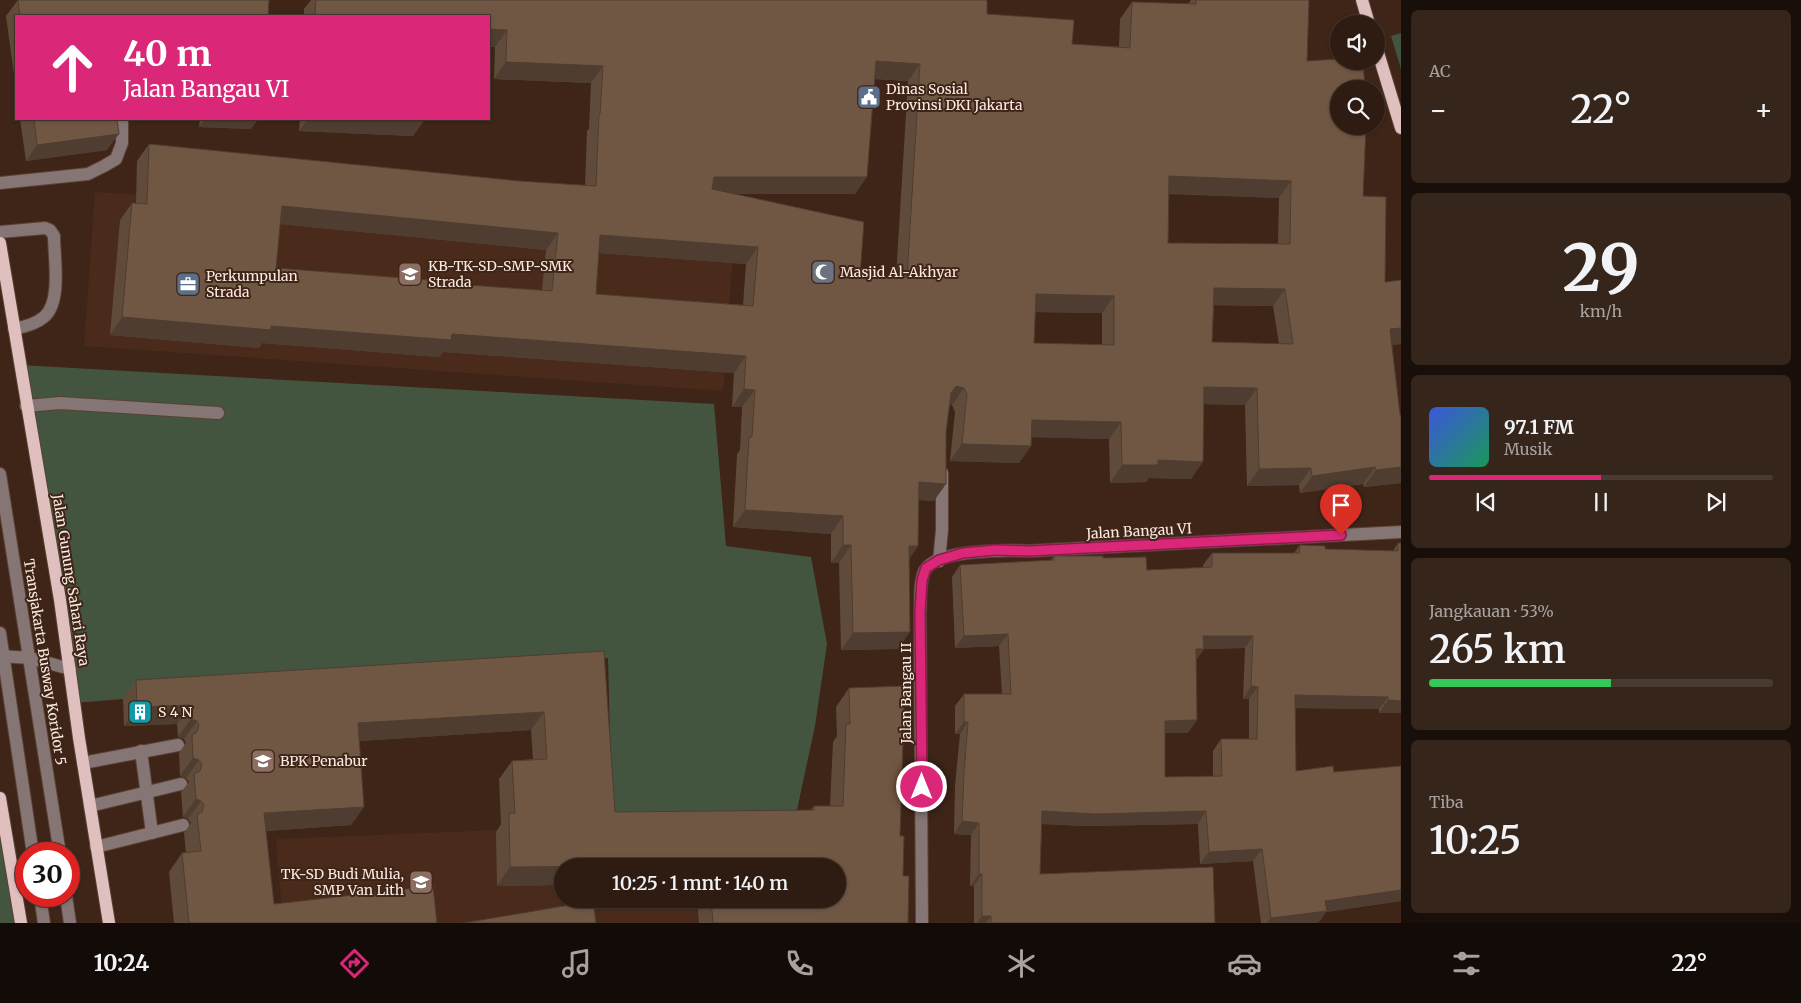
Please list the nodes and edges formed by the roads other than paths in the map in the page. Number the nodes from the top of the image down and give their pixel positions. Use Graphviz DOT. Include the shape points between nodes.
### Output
graph roads {
  1 [pos="1362,0"];
  2 [pos="1367,15"];
  3 [pos="1383,70"];
  4 [pos="122,120"];
  5 [pos="1401,128"];
  6 [pos="0,183"];
  7 [pos="0,232"];
  8 [pos="0,243"];
  9 [pos="14,329"];
  10 [pos="26,406"];
  11 [pos="218,414"];
  12 [pos="942,459"];
  13 [pos="0,474"];
  14 [pos="1401,532"];
  15 [pos="939,560"];
  16 [pos="0,633"];
  17 [pos="2,656"];
  18 [pos="30,658"];
  19 [pos="70,669"];
  20 [pos="178,745"];
  21 [pos="141,751"];
  22 [pos="83,763"];
  23 [pos="181,784"];
  24 [pos="148,791"];
  25 [pos="0,798"];
  26 [pos="90,806"];
  27 [pos="183,825"];
  28 [pos="152,834"];
  29 [pos="31,842"];
  30 [pos="58,842"];
  31 [pos="96,847"];
  32 [pos="42,907"];
  33 [pos="68,907"];
  34 [pos="21,923"];
  35 [pos="44,923"];
  36 [pos="70,923"];
  37 [pos="109,923"];
  38 [pos="922,923"];
  1 -- 2 [label="main road"];
  3 -- 5 [label="main road"];
  4 -- 6 [label="street" via="122,143 116,159 104,166 88,174"];
  7 -- 9 [label="street" via="45,228 54,236 55,289 52,305 44,317"];
  8 -- 9 [label="main road, Jalan Gunung Sahari Raya"];
  9 -- 10 [label="main road, Jalan Gunung Sahari Raya"];
  10 -- 11 [label="street" via="60,403"];
  10 -- 19 [label="main road, Jalan Gunung Sahari Raya"];
  12 -- 15 [label="street"];
  13 -- 18 [label="street, Transjakarta Busway Koridor 5"];
  14 -- 15 [label="street, Jalan Bangau VI" via="996,550 963,553"];
  15 -- 38 [label="street, Jalan Bangau II" via="926,568 920,612"];
  16 -- 17 [label="street"];
  17 -- 18 [label="street"];
  17 -- 29 [label="street"];
  18 -- 19 [label="street"];
  18 -- 30 [label="street, Transjakarta Busway Koridor 5"];
  19 -- 22 [label="main road, Jalan Gunung Sahari Raya"];
  20 -- 21 [label="street"];
  21 -- 22 [label="street"];
  21 -- 24 [label="street"];
  22 -- 26 [label="main road, Jalan Gunung Sahari Raya"];
  23 -- 24 [label="street"];
  24 -- 26 [label="street"];
  24 -- 28 [label="street"];
  25 -- 34 [label="main road"];
  26 -- 31 [label="main road, Jalan Gunung Sahari Raya"];
  27 -- 28 [label="street"];
  28 -- 31 [label="street"];
  31 -- 37 [label="main road, Jalan Gunung Sahari Raya"];
  32 -- 35 [label="street"];
  33 -- 36 [label="street"];
}
